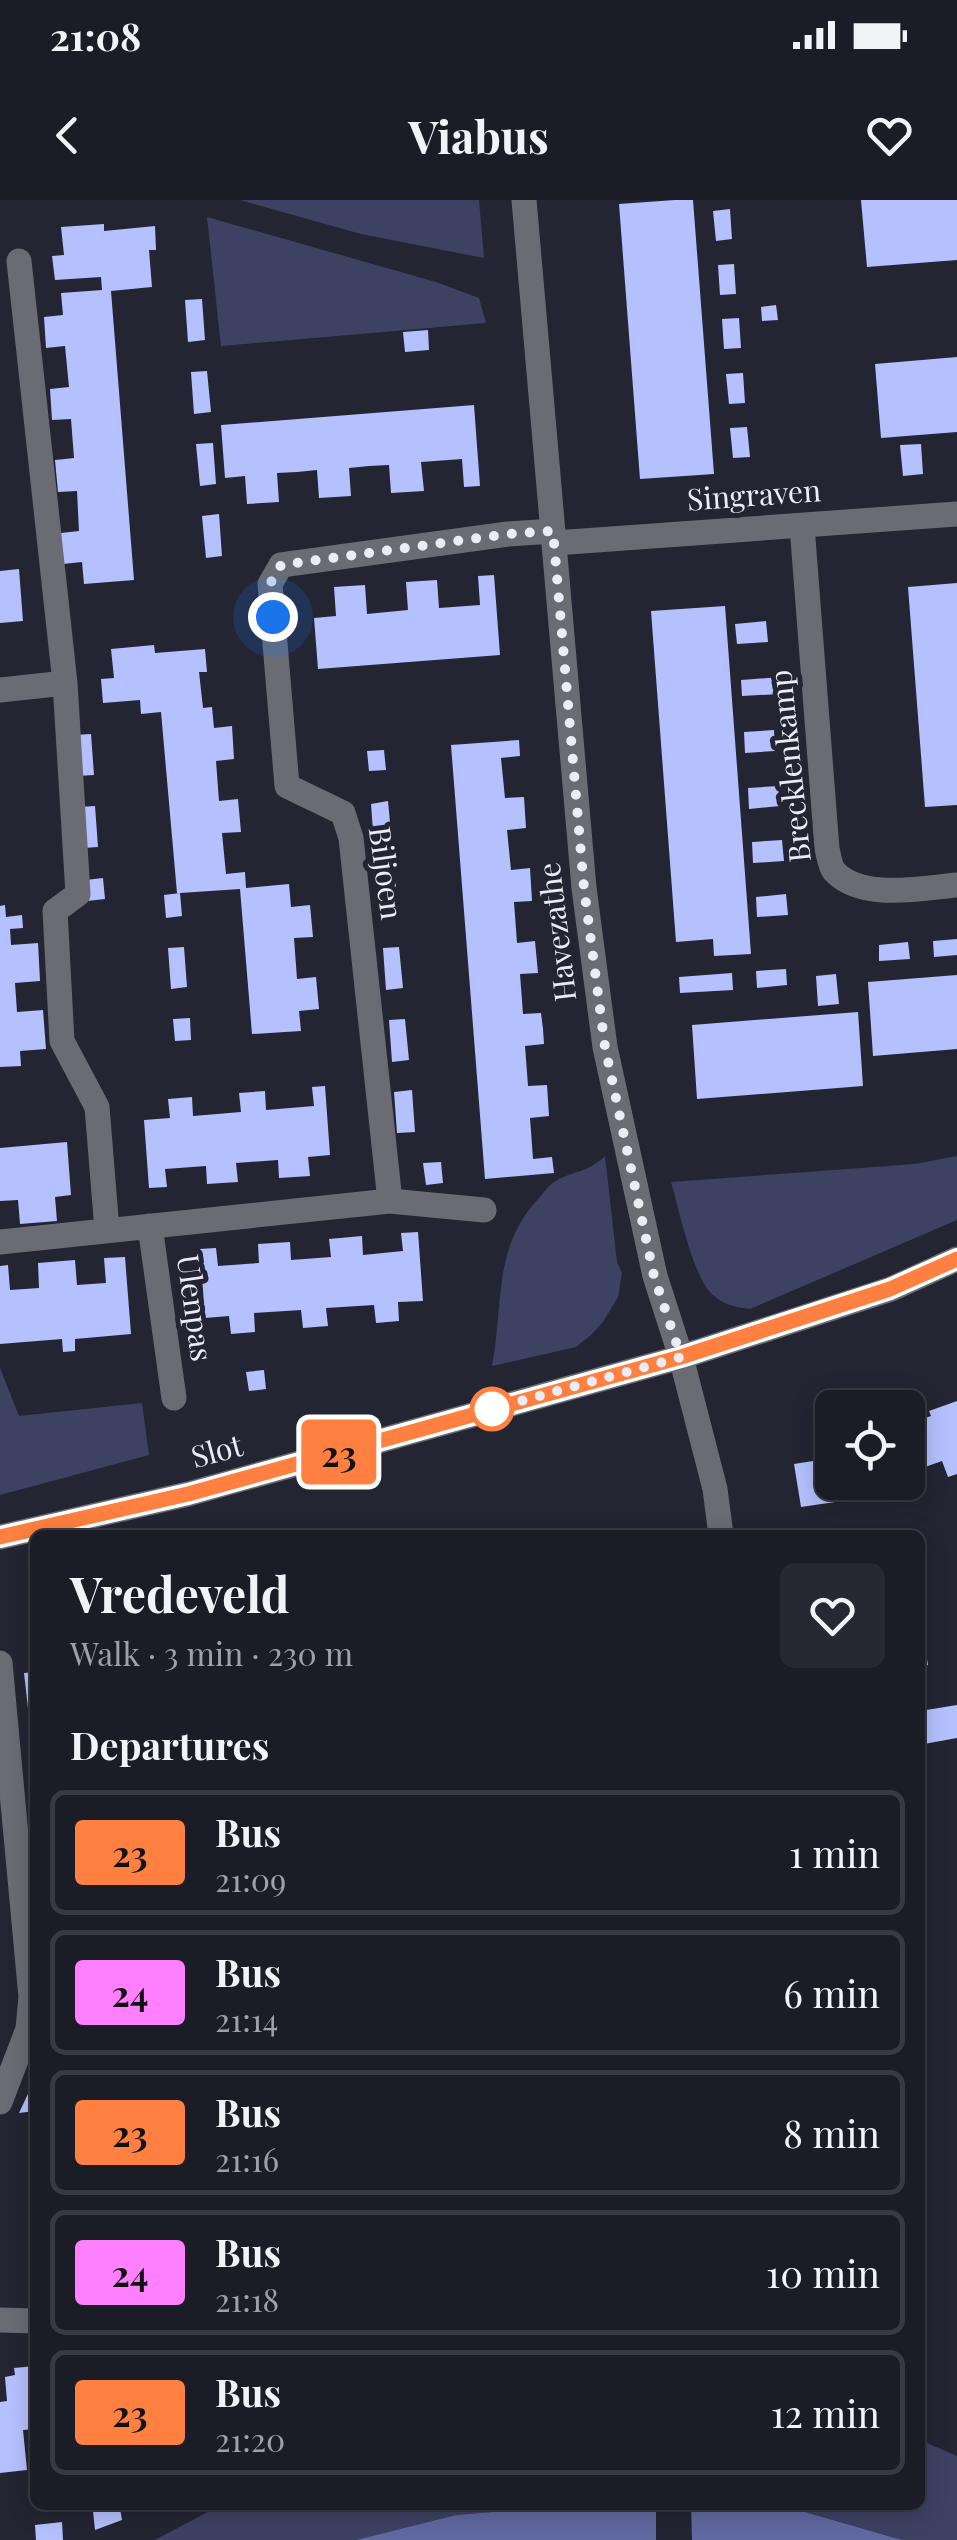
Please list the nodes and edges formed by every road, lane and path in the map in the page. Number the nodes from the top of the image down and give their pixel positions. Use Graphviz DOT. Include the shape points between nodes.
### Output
graph roads {
  1 [pos="524,200"];
  2 [pos="19,260"];
  3 [pos="957,514"];
  4 [pos="802,526"];
  5 [pos="554,537"];
  6 [pos="66,683"];
  7 [pos="0,690"];
  8 [pos="957,885"];
  9 [pos="390,1201"];
  10 [pos="484,1210"];
  11 [pos="150,1226"];
  12 [pos="107,1230"];
  13 [pos="0,1242"];
  14 [pos="957,1259"];
  15 [pos="681,1357"];
  16 [pos="174,1398"];
  17 [pos="30,1530"];
  18 [pos="31,1530"];
  19 [pos="720,1530"];
  20 [pos="0,1537"];
  21 [pos="0,1663"];
  22 [pos="17,1860"];
  23 [pos="30,1987"];
  24 [pos="30,2008"];
  25 [pos="0,2102"];
  26 [pos="0,2320"];
  27 [pos="30,2320"];
  1 -- 5 [label="street, Havezathe"];
  2 -- 6 [label="street"];
  3 -- 4 [label="street, Singraven"];
  4 -- 5 [label="street, Singraven"];
  4 -- 8 [label="street, Brecklenkamp" via="832,870 852,884 883,891"];
  5 -- 9 [label="street, Biljoen" via="508,534 281,565 270,584 287,786 343,813 352,838"];
  5 -- 15 [label="street, Havezathe" via="584,888 605,1047 654,1276"];
  6 -- 7 [label="street"];
  6 -- 12 [label="street" via="78,894 55,910 62,1041 97,1107"];
  9 -- 10 [label="street"];
  9 -- 11 [label="street"];
  11 -- 12 [label="street"];
  11 -- 16 [label="street, Ulenpas"];
  12 -- 13 [label="street"];
  14 -- 15 [label="street" via="890,1289"];
  15 -- 18 [label="street, Slot" via="188,1494"];
  15 -- 19 [label="street, Havezathe"];
  17 -- 20 [label="street, Slot"];
  21 -- 22 [label="street"];
  22 -- 23 [label="street"];
  24 -- 25 [label="street"];
  26 -- 27 [label="street"];
}
